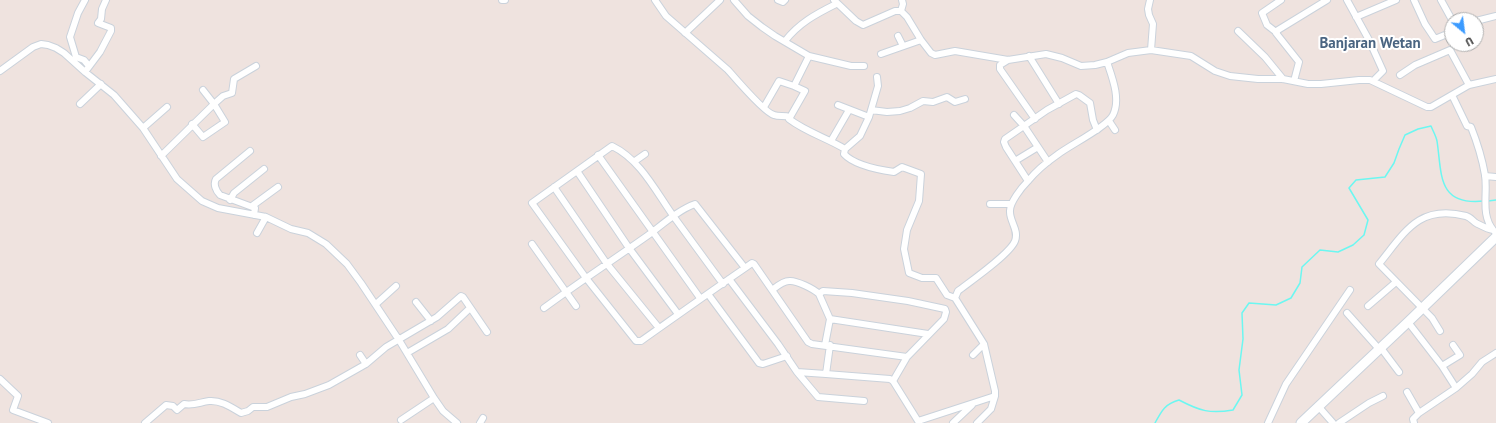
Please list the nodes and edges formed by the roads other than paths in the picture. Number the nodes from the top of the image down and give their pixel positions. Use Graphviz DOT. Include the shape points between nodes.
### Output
graph roads {
  1 [pos="85,0"];
  2 [pos="106,0"];
  3 [pos="655,0"];
  4 [pos="720,0"];
  5 [pos="734,0"];
  6 [pos="778,0"];
  7 [pos="785,0"];
  8 [pos="902,0"];
  9 [pos="1150,0"];
  10 [pos="1281,0"];
  11 [pos="1327,0"];
  12 [pos="1347,0"];
  13 [pos="1396,0"];
  14 [pos="1414,0"];
  15 [pos="1441,0"];
  16 [pos="835,2"];
  17 [pos="901,11"];
  18 [pos="1448,12"];
  19 [pos="1496,16"];
  20 [pos="1356,17"];
  21 [pos="1484,19"];
  22 [pos="1238,31"];
  23 [pos="685,32"];
  24 [pos="1276,32"];
  25 [pos="1444,35"];
  26 [pos="898,36"];
  27 [pos="921,40"];
  28 [pos="785,41"];
  29 [pos="903,46"];
  30 [pos="1151,50"];
  31 [pos="881,54"];
  32 [pos="809,56"];
  33 [pos="1029,56"];
  34 [pos="1008,60"];
  35 [pos="1107,62"];
  36 [pos="89,66"];
  37 [pos="256,66"];
  38 [pos="864,66"];
  39 [pos="0,71"];
  40 [pos="85,72"];
  41 [pos="1400,75"];
  42 [pos="877,77"];
  43 [pos="1283,79"];
  44 [pos="1496,79"];
  45 [pos="1294,81"];
  46 [pos="1373,81"];
  47 [pos="101,84"];
  48 [pos="1469,85"];
  49 [pos="794,86"];
  50 [pos="203,90"];
  51 [pos="1452,95"];
  52 [pos="965,99"];
  53 [pos="80,104"];
  54 [pos="214,104"];
  55 [pos="1059,104"];
  56 [pos="838,105"];
  57 [pos="167,107"];
  58 [pos="764,107"];
  59 [pos="849,110"];
  60 [pos="871,110"];
  61 [pos="1014,116"];
  62 [pos="790,117"];
  63 [pos="869,117"];
  64 [pos="1035,119"];
  65 [pos="1109,121"];
  66 [pos="192,124"];
  67 [pos="1024,126"];
  68 [pos="143,128"];
  69 [pos="1096,130"];
  70 [pos="1115,130"];
  71 [pos="831,141"];
  72 [pos="1038,147"];
  73 [pos="845,149"];
  74 [pos="250,151"];
  75 [pos="645,154"];
  76 [pos="598,155"];
  77 [pos="161,156"];
  78 [pos="1015,160"];
  79 [pos="635,161"];
  80 [pos="1048,162"];
  81 [pos="264,169"];
  82 [pos="577,171"];
  83 [pos="1485,176"];
  84 [pos="1496,176"];
  85 [pos="1028,181"];
  86 [pos="278,187"];
  87 [pos="554,187"];
  88 [pos="230,200"];
  89 [pos="990,204"];
  90 [pos="1011,204"];
  91 [pos="252,206"];
  92 [pos="254,215"];
  93 [pos="674,216"];
  94 [pos="266,217"];
  95 [pos="653,231"];
  96 [pos="1495,233"];
  97 [pos="257,234"];
  98 [pos="532,244"];
  99 [pos="629,248"];
  100 [pos="607,264"];
  101 [pos="745,268"];
  102 [pos="586,278"];
  103 [pos="729,279"];
  104 [pos="1396,282"];
  105 [pos="723,284"];
  106 [pos="396,286"];
  107 [pos="772,290"];
  108 [pos="1350,290"];
  109 [pos="566,292"];
  110 [pos="708,294"];
  111 [pos="819,294"];
  112 [pos="700,298"];
  113 [pos="953,298"];
  114 [pos="416,302"];
  115 [pos="376,304"];
  116 [pos="576,306"];
  117 [pos="1368,306"];
  118 [pos="544,308"];
  119 [pos="1422,309"];
  120 [pos="468,310"];
  121 [pos="1347,313"];
  122 [pos="678,314"];
  123 [pos="830,319"];
  124 [pos="431,321"];
  125 [pos="1408,322"];
  126 [pos="659,328"];
  127 [pos="1440,331"];
  128 [pos="487,332"];
  129 [pos="928,334"];
  130 [pos="399,340"];
  131 [pos="984,344"];
  132 [pos="827,345"];
  133 [pos="1453,345"];
  134 [pos="1380,348"];
  135 [pos="407,353"];
  136 [pos="1496,353"];
  137 [pos="360,355"];
  138 [pos="972,355"];
  139 [pos="787,356"];
  140 [pos="907,357"];
  141 [pos="366,364"];
  142 [pos="1442,366"];
  143 [pos="797,372"];
  144 [pos="1399,372"];
  145 [pos="826,374"];
  146 [pos="0,379"];
  147 [pos="893,381"];
  148 [pos="1456,388"];
  149 [pos="1406,392"];
  150 [pos="995,396"];
  151 [pos="1383,396"];
  152 [pos="434,398"];
  153 [pos="864,401"];
  154 [pos="973,404"];
  155 [pos="1318,406"];
  156 [pos="1419,413"];
  157 [pos="401,420"];
  158 [pos="48,423"];
  159 [pos="145,423"];
  160 [pos="457,423"];
  161 [pos="953,423"];
  162 [pos="977,423"];
  163 [pos="1268,423"];
  164 [pos="1301,423"];
  165 [pos="1333,423"];
  166 [pos="1339,423"];
  167 [pos="1414,423"];
  1 -- 36 [label="street" via="70,36 76,57 84,60"];
  2 -- 36 [label="street" via="98,23 109,26 111,31"];
  3 -- 23 [label="street" via="666,16"];
  4 -- 23 [label="street"];
  5 -- 28 [label="street" via="751,18"];
  6 -- 7 [label="street"];
  8 -- 17 [label="street"];
  9 -- 30 [label="street" via="1148,9 1153,24"];
  10 -- 24 [label="street" via="1262,13 1267,25"];
  11 -- 24 [label="street"];
  12 -- 20 [label="street"];
  13 -- 20 [label="street"];
  14 -- 25 [label="street" via="1435,39"];
  15 -- 18 [label="street"];
  16 -- 17 [label="street" via="863,25 895,11"];
  16 -- 28 [label="street" via="799,26"];
  17 -- 27 [label="street" via="915,27"];
  19 -- 21 [label="street"];
  20 -- 46 [label="street" via="1383,71"];
  22 -- 43 [label="street"];
  23 -- 58 [label="street" via="728,70"];
  24 -- 45 [label="street" via="1299,62"];
  26 -- 29 [label="street"];
  27 -- 29 [label="street"];
  27 -- 34 [label="street" via="935,55 955,51"];
  28 -- 32 [label="street"];
  29 -- 31 [label="street"];
  30 -- 35 [label="street" via="1128,52"];
  30 -- 43 [label="street" via="1191,56 1215,71 1230,76"];
  32 -- 38 [label="street" via="851,66"];
  32 -- 49 [label="street"];
  33 -- 34 [label="street"];
  33 -- 35 [label="street" via="1050,55 1081,66"];
  33 -- 55 [label="street"];
  34 -- 64 [label="street" via="1000,65 1000,69"];
  35 -- 65 [label="street" via="1116,105"];
  36 -- 40 [label="street"];
  37 -- 54 [label="street" via="234,80 232,93 223,96"];
  39 -- 40 [label="street" via="33,47 48,44 64,53"];
  40 -- 47 [label="street"];
  41 -- 48 [label="street" via="1415,65 1450,50"];
  42 -- 60 [label="street" via="878,86"];
  43 -- 45 [label="street"];
  44 -- 48 [label="street"];
  45 -- 46 [label="street" via="1308,84"];
  46 -- 51 [label="street" via="1427,107"];
  47 -- 53 [label="street"];
  47 -- 68 [label="street" via="128,105"];
  48 -- 51 [label="street"];
  49 -- 58 [label="street" via="780,81"];
  49 -- 62 [label="street" via="805,92"];
  50 -- 54 [label="street"];
  51 -- 83 [label="street" via="1467,126 1471,127"];
  52 -- 60 [label="street" via="956,102 947,96 933,102 923,101 900,110"];
  54 -- 66 [label="street"];
  54 -- 66 [label="street" via="225,120 224,123 203,137"];
  55 -- 64 [label="street"];
  55 -- 69 [label="street" via="1079,95 1091,105"];
  56 -- 59 [label="street"];
  57 -- 68 [label="street"];
  58 -- 62 [label="street" via="773,115"];
  59 -- 63 [label="street"];
  59 -- 71 [label="street"];
  60 -- 63 [label="street"];
  61 -- 67 [label="street"];
  62 -- 71 [label="street" via="810,132"];
  63 -- 73 [label="street" via="860,136"];
  64 -- 67 [label="street"];
  65 -- 69 [label="street"];
  65 -- 70 [label="street"];
  66 -- 77 [label="street"];
  67 -- 72 [label="street"];
  67 -- 78 [label="street" via="1005,140 1006,147"];
  68 -- 77 [label="street"];
  69 -- 80 [label="street"];
  71 -- 73 [label="street"];
  72 -- 78 [label="street"];
  72 -- 80 [label="street"];
  73 -- 113 [label="street" via="846,156 872,167 894,172 902,167 921,174 920,197 907,230 904,253 908,271 922,278 935,277 947,295"];
  74 -- 88 [label="street" via="215,181 220,196"];
  75 -- 79 [label="street"];
  76 -- 79 [label="street" via="612,146"];
  76 -- 82 [label="street"];
  76 -- 95 [label="street"];
  77 -- 92 [label="street" via="177,179 202,201 218,208"];
  78 -- 85 [label="street"];
  79 -- 93 [label="street"];
  80 -- 85 [label="street"];
  81 -- 88 [label="street" via="234,192"];
  82 -- 87 [label="street"];
  82 -- 99 [label="street"];
  83 -- 84 [label="street"];
  83 -- 96 [label="street" via="1486,218"];
  85 -- 90 [label="street"];
  86 -- 91 [label="street"];
  87 -- 100 [label="street"];
  87 -- 102 [label="street" via="532,203"];
  88 -- 91 [label="street"];
  89 -- 90 [label="street"];
  90 -- 113 [label="street" via="1015,240 1010,249 958,291"];
  91 -- 92 [label="street" via="256,210"];
  92 -- 94 [label="street"];
  93 -- 95 [label="street"];
  93 -- 101 [label="street" via="697,204"];
  93 -- 105 [label="street"];
  94 -- 97 [label="street"];
  94 -- 115 [label="street" via="291,229 308,233 326,244 347,264"];
  95 -- 99 [label="street"];
  95 -- 112 [label="street"];
  96 -- 104 [label="street" via="1468,216 1443,214 1421,218 1402,235 1379,264"];
  96 -- 119 [label="street"];
  98 -- 109 [label="street"];
  99 -- 100 [label="street"];
  99 -- 122 [label="street"];
  100 -- 102 [label="street"];
  100 -- 126 [label="street"];
  101 -- 103 [label="street"];
  101 -- 107 [label="street" via="754,264"];
  102 -- 109 [label="street"];
  102 -- 126 [label="street" via="636,341 641,341"];
  103 -- 105 [label="street"];
  103 -- 139 [label="street"];
  104 -- 117 [label="street"];
  104 -- 119 [label="street"];
  105 -- 110 [label="street"];
  106 -- 115 [label="street"];
  107 -- 111 [label="street" via="790,280"];
  107 -- 132 [label="street" via="808,342"];
  108 -- 163 [label="street" via="1286,384"];
  109 -- 116 [label="street"];
  109 -- 118 [label="street"];
  110 -- 112 [label="street"];
  110 -- 139 [label="street" via="759,363"];
  111 -- 123 [label="street"];
  111 -- 129 [label="street" via="823,291 852,293 945,309 944,319"];
  112 -- 122 [label="street"];
  113 -- 131 [label="street"];
  114 -- 124 [label="street"];
  115 -- 130 [label="street"];
  119 -- 125 [label="street"];
  119 -- 127 [label="street" via="1432,318"];
  120 -- 135 [label="street" via="448,328"];
  121 -- 134 [label="street"];
  122 -- 126 [label="street"];
  123 -- 129 [label="street"];
  123 -- 132 [label="street"];
  124 -- 128 [label="street" via="462,296"];
  124 -- 130 [label="street"];
  125 -- 134 [label="street"];
  125 -- 142 [label="street"];
  129 -- 140 [label="street"];
  130 -- 135 [label="street"];
  130 -- 141 [label="street"];
  131 -- 138 [label="street"];
  131 -- 150 [label="street"];
  132 -- 140 [label="street"];
  132 -- 145 [label="street"];
  133 -- 142 [label="street" via="1460,355"];
  134 -- 144 [label="street"];
  134 -- 155 [label="street"];
  135 -- 152 [label="street"];
  136 -- 148 [label="street" via="1482,362"];
  137 -- 141 [label="street"];
  139 -- 143 [label="street"];
  140 -- 147 [label="street"];
  141 -- 159 [label="street" via="329,385 266,407 254,407 241,413 230,406 209,401 191,406 184,404 177,410 174,406 166,405"];
  142 -- 148 [label="street"];
  143 -- 145 [label="street"];
  143 -- 153 [label="street" via="818,397"];
  145 -- 147 [label="street"];
  146 -- 158 [label="street" via="18,395 13,410"];
  147 -- 154 [label="street" via="918,421"];
  148 -- 156 [label="street"];
  149 -- 156 [label="street"];
  150 -- 154 [label="street"];
  150 -- 162 [label="street" via="991,409"];
  151 -- 166 [label="street"];
  152 -- 157 [label="street"];
  152 -- 160 [label="street" via="443,411"];
  154 -- 161 [label="street"];
  155 -- 164 [label="street"];
  155 -- 165 [label="street"];
  156 -- 167 [label="street" via="1412,420"];
}
